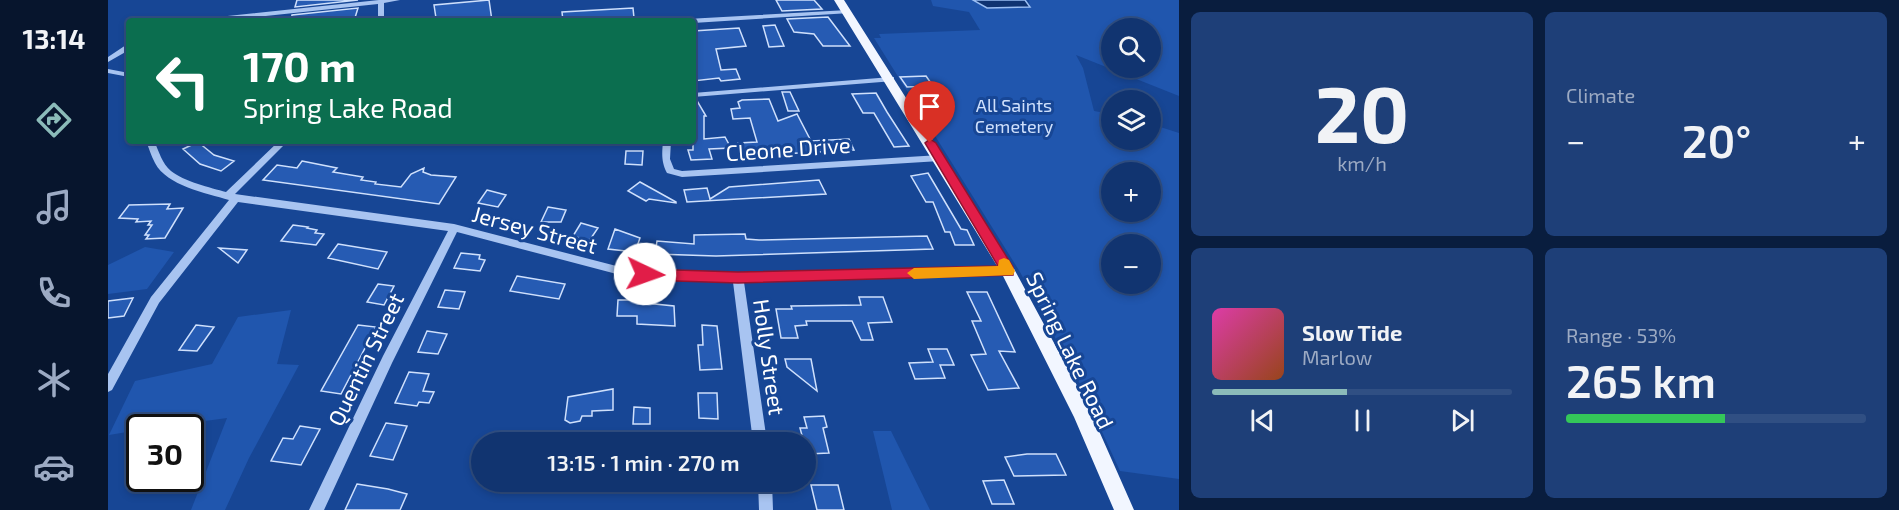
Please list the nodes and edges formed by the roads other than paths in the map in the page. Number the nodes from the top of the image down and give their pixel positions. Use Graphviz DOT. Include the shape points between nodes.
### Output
graph roads {
  1 [pos="397,0"];
  2 [pos="381,2"];
  3 [pos="844,6"];
  4 [pos="270,13"];
  5 [pos="226,18"];
  6 [pos="269,18"];
  7 [pos="381,18"];
  8 [pos="696,20"];
  9 [pos="126,49"];
  10 [pos="108,60"];
  11 [pos="108,71"];
  12 [pos="126,74"];
  13 [pos="891,79"];
  14 [pos="696,95"];
  15 [pos="151,144"];
  16 [pos="281,144"];
  17 [pos="667,144"];
  18 [pos="940,158"];
  19 [pos="233,196"];
  20 [pos="454,228"];
  21 [pos="1008,271"];
  22 [pos="738,278"];
  23 [pos="108,386"];
  24 [pos="759,432"];
  25 [pos="765,492"];
  26 [pos="316,510"];
  27 [pos="766,510"];
  28 [pos="1124,510"];
  1 -- 2 [label="street"];
  2 -- 4 [label="street"];
  2 -- 7 [label="street"];
  3 -- 8 [label="street"];
  3 -- 13 [label="main road, Spring Lake Road"];
  4 -- 5 [label="street"];
  4 -- 6 [label="street"];
  9 -- 10 [label="street"];
  11 -- 12 [label="street"];
  13 -- 14 [label="street"];
  13 -- 18 [label="main road, Spring Lake Road"];
  15 -- 19 [label="street, Jersey Street" via="168,174 198,188"];
  16 -- 19 [label="street"];
  17 -- 18 [label="street, Cleone Drive" via="670,171 682,174"];
  18 -- 21 [label="main road, Spring Lake Road"];
  19 -- 20 [label="street, Jersey Street"];
  19 -- 23 [label="street" via="155,300"];
  20 -- 22 [label="street, Jersey Street" via="628,273"];
  20 -- 26 [label="street, Quentin Street"];
  21 -- 22 [label="street, Jersey Street"];
  21 -- 28 [label="main road, Spring Lake Road" via="1081,412"];
  22 -- 24 [label="street, Holly Street"];
  25 -- 27 [label="street"];
}
